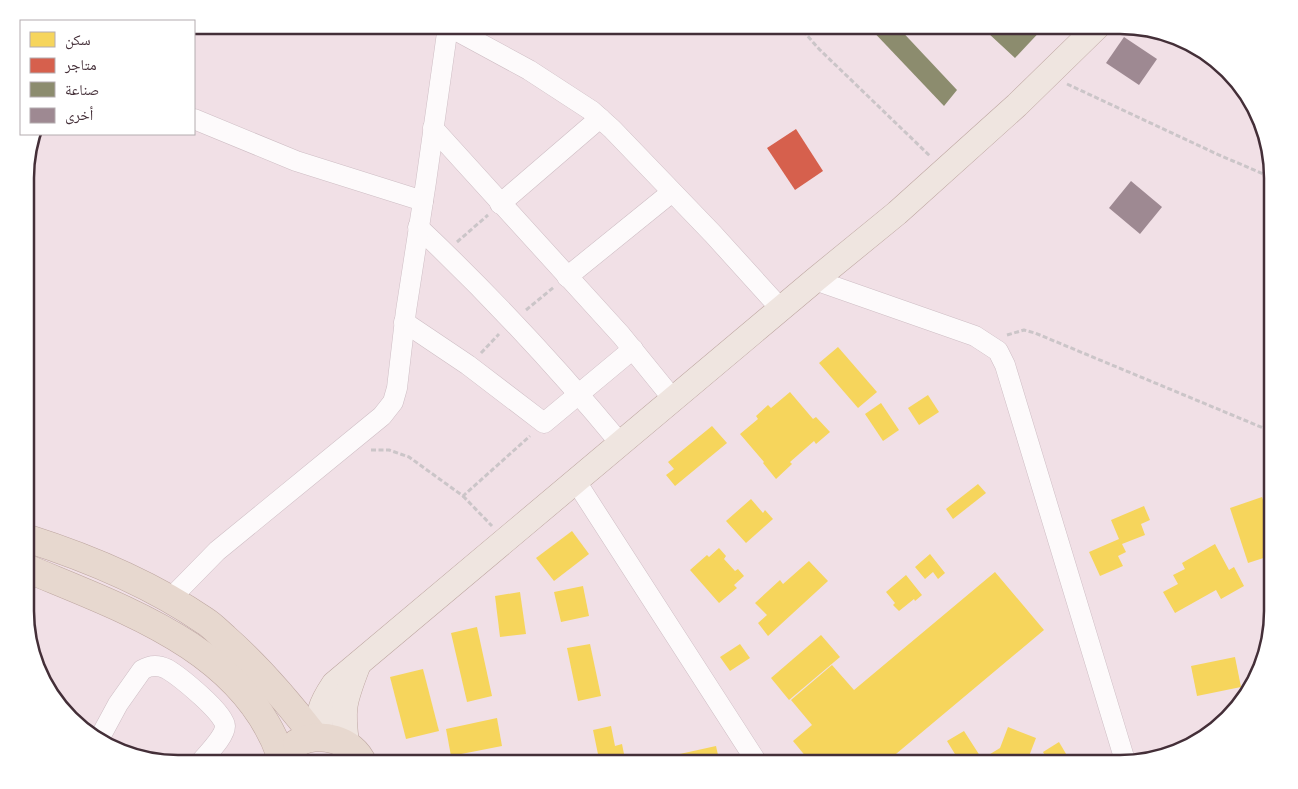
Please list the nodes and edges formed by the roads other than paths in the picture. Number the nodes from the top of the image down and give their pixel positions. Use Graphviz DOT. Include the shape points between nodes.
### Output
graph roads {
  1 [pos="446,34"];
  2 [pos="463,34"];
  3 [pos="1091,34"];
  4 [pos="600,118"];
  5 [pos="195,119"];
  6 [pos="433,128"];
  7 [pos="672,192"];
  8 [pos="423,201"];
  9 [pos="500,204"];
  10 [pos="418,227"];
  11 [pos="567,277"];
  12 [pos="815,280"];
  13 [pos="781,309"];
  14 [pos="404,322"];
  15 [pos="633,349"];
  16 [pos="579,394"];
  17 [pos="673,399"];
  18 [pos="620,443"];
  19 [pos="576,480"];
  20 [pos="34,541"];
  21 [pos="34,571"];
  22 [pos="170,599"];
  23 [pos="102,734"];
  24 [pos="337,746"];
  25 [pos="206,755"];
  26 [pos="278,755"];
  27 [pos="283,755"];
  28 [pos="752,755"];
  29 [pos="1123,755"];
  1 -- 6 [label="street"];
  2 -- 4 [label="street" via="529,70"];
  3 -- 12 [label="main road" via="946,171"];
  4 -- 7 [label="street"];
  4 -- 9 [label="street"];
  5 -- 8 [label="street" via="296,161"];
  6 -- 8 [label="street"];
  6 -- 9 [label="street"];
  7 -- 11 [label="street"];
  7 -- 13 [label="street"];
  8 -- 10 [label="street"];
  9 -- 11 [label="street"];
  10 -- 14 [label="street"];
  10 -- 16 [label="street"];
  11 -- 15 [label="street"];
  12 -- 13 [label="main road"];
  12 -- 29 [label="street" via="975,336 998,351 1005,365"];
  13 -- 17 [label="main road"];
  14 -- 16 [label="street" via="544,423"];
  14 -- 22 [label="street" via="397,388 393,402 382,416 217,551"];
  15 -- 16 [label="street"];
  15 -- 17 [label="street"];
  16 -- 18 [label="street"];
  17 -- 18 [label="main road"];
  18 -- 19 [label="main road"];
  19 -- 24 [label="main road" via="358,663 345,699"];
  19 -- 28 [label="street"];
  20 -- 22 [label="highway" via="128,576"];
  21 -- 26 [label="highway" via="130,612 191,646 228,675 257,708 275,738"];
  22 -- 24 [label="highway" via="206,622 241,652 291,707"];
  23 -- 25 [label="street" via="142,670 157,666 167,669 192,688 224,722 222,735"];
  24 -- 27 [label="highway" via="302,740"];
}
